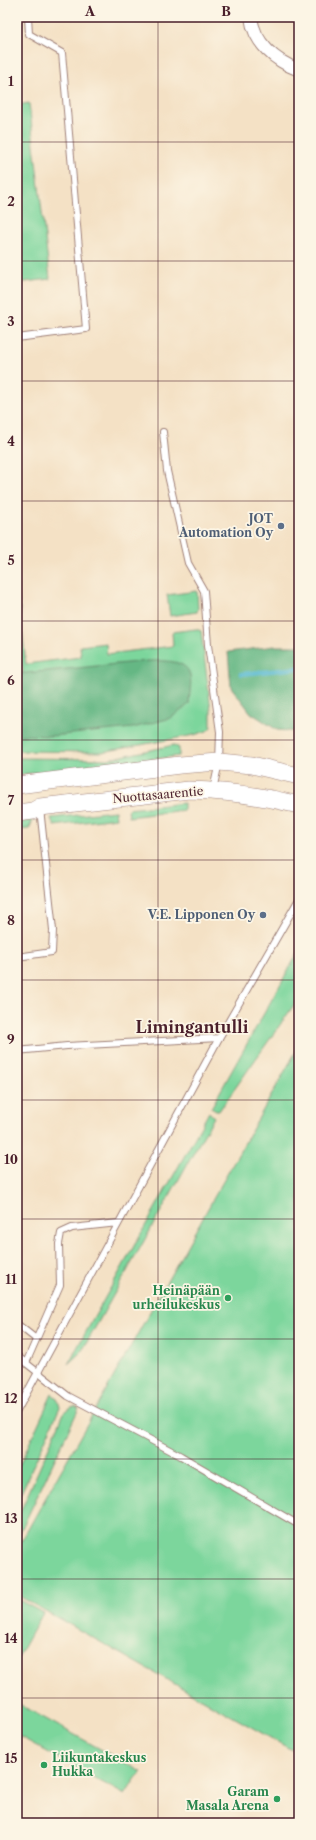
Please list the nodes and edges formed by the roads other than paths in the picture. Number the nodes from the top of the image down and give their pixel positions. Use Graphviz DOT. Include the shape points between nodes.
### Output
graph roads {
  1 [pos="28,17"];
  2 [pos="251,17"];
  3 [pos="299,70"];
  4 [pos="17,338"];
  5 [pos="163,432"];
  6 [pos="218,762"];
  7 [pos="299,776"];
  8 [pos="17,785"];
  9 [pos="212,791"];
  10 [pos="299,805"];
  11 [pos="40,807"];
  12 [pos="17,813"];
  13 [pos="299,899"];
  14 [pos="17,957"];
  15 [pos="219,1038"];
  16 [pos="17,1051"];
  17 [pos="118,1223"];
  18 [pos="17,1324"];
  19 [pos="36,1339"];
  20 [pos="17,1356"];
  21 [pos="26,1362"];
  22 [pos="38,1372"];
  23 [pos="18,1406"];
  24 [pos="299,1525"];
  1 -- 4 [label="lane" via="29,34 62,53 86,330"];
  2 -- 3 [label="street" via="256,36 265,49 279,60"];
  5 -- 6 [label="lane" via="167,471 184,548 188,563 204,591 208,645 220,732"];
  6 -- 7 [label="main road" via="252,765"];
  6 -- 8 [label="main road"];
  6 -- 9 [label="lane"];
  9 -- 10 [label="main road, Nuottasaarentie"];
  9 -- 11 [label="main road, Nuottasaarentie" via="183,790"];
  11 -- 12 [label="main road, Nuottasaarentie" via="33,811"];
  11 -- 14 [label="lane" via="54,930 52,952"];
  13 -- 15 [label="lane"];
  15 -- 16 [label="lane"];
  15 -- 17 [label="lane"];
  17 -- 19 [label="lane" via="72,1228 61,1233 60,1285"];
  17 -- 22 [label="lane"];
  18 -- 19 [label="lane"];
  19 -- 21 [label="lane"];
  20 -- 21 [label="lane"];
  21 -- 22 [label="lane"];
  22 -- 23 [label="lane"];
  22 -- 24 [label="lane" via="68,1396 181,1456"];
}
